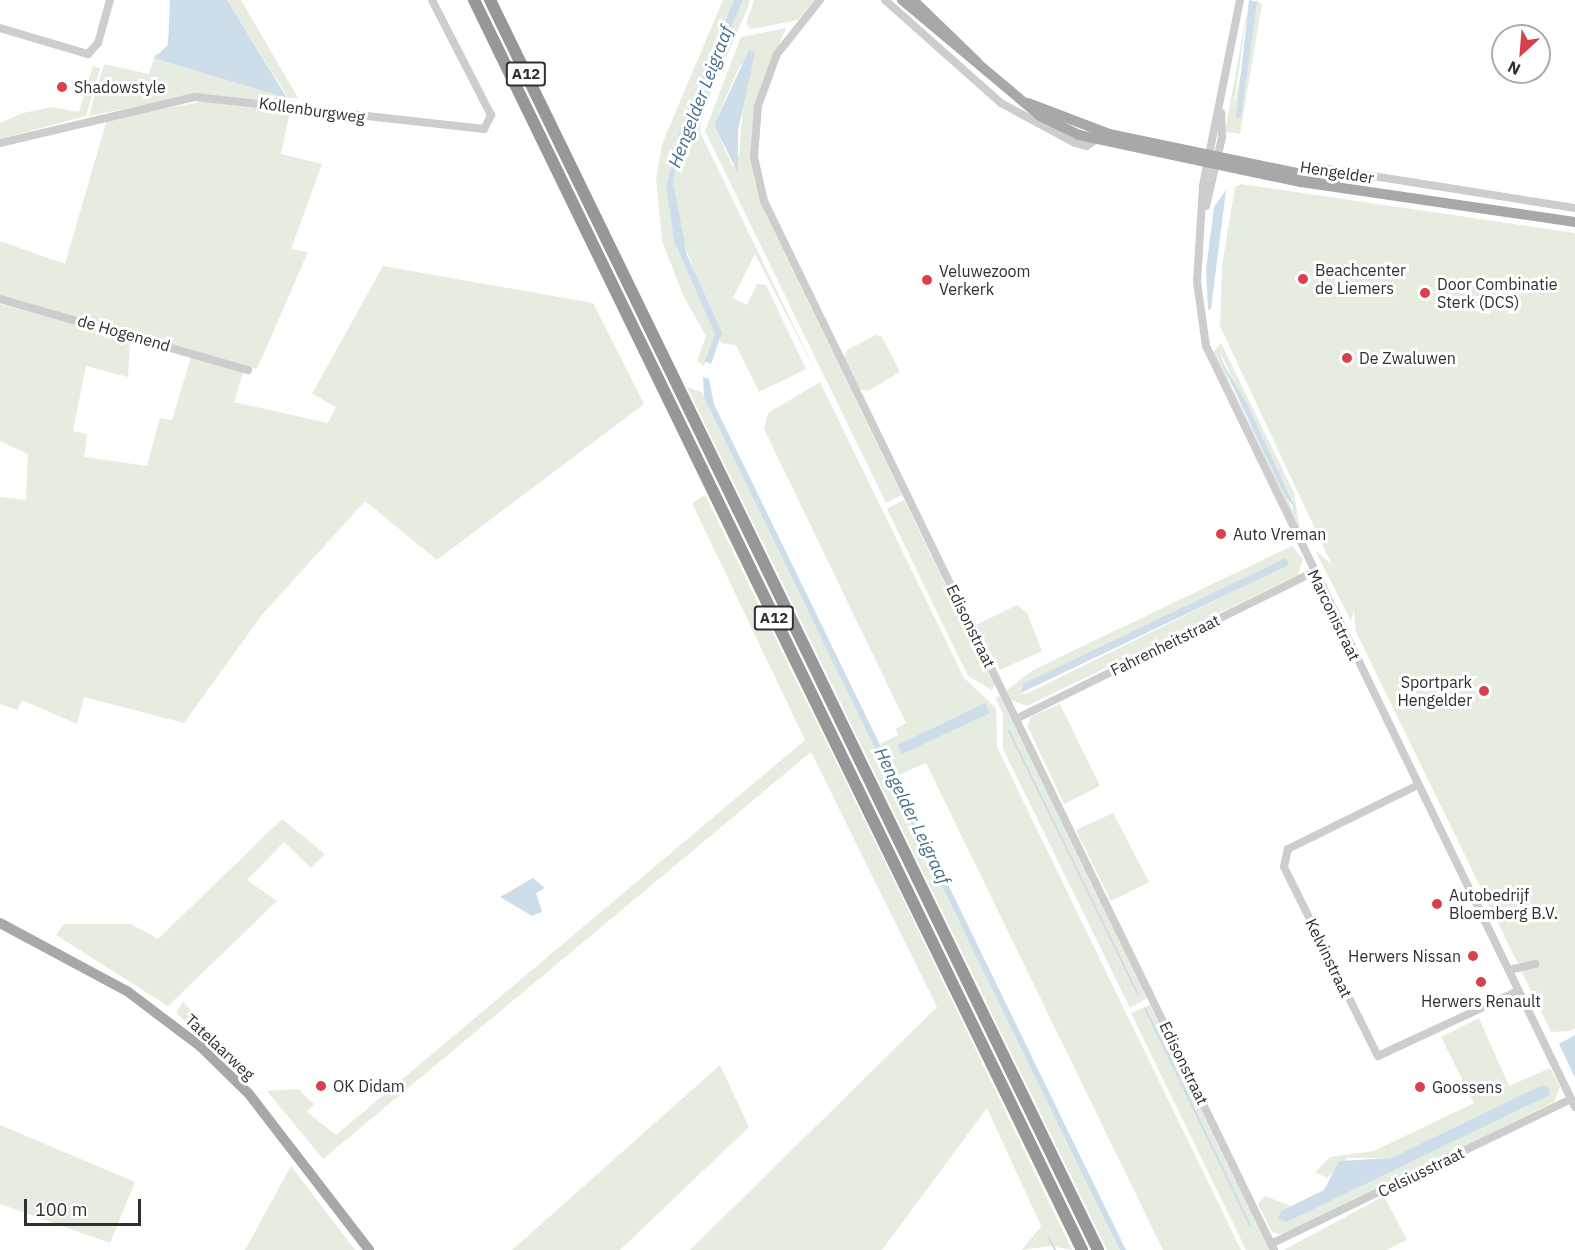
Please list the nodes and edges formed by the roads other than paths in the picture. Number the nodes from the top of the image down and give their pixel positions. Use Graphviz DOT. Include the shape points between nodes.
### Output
graph roads {
  1 [pos="110,0"];
  2 [pos="432,0"];
  3 [pos="474,0"];
  4 [pos="490,0"];
  5 [pos="820,0"];
  6 [pos="885,0"];
  7 [pos="902,0"];
  8 [pos="913,0"];
  9 [pos="1240,0"];
  10 [pos="0,28"];
  11 [pos="981,67"];
  12 [pos="1026,103"];
  13 [pos="1095,140"];
  14 [pos="0,143"];
  15 [pos="1213,159"];
  16 [pos="1304,174"];
  17 [pos="1575,208"];
  18 [pos="1575,220"];
  19 [pos="0,300"];
  20 [pos="248,370"];
  21 [pos="1313,572"];
  22 [pos="1016,719"];
  23 [pos="1418,785"];
  24 [pos="0,923"];
  25 [pos="1535,964"];
  26 [pos="1509,970"];
  27 [pos="1518,991"];
  28 [pos="1573,1103"];
  29 [pos="1273,1247"];
  30 [pos="369,1250"];
  31 [pos="1082,1250"];
  32 [pos="1098,1250"];
  1 -- 10 [label="street" via="92,51"];
  2 -- 14 [label="street, Kollenburgweg" via="491,116 484,129 195,97"];
  3 -- 31 [label="highway, A12"];
  4 -- 32 [label="highway, A12"];
  5 -- 22 [label="street, Edisonstraat" via="777,54 765,81 754,136 758,180 776,229"];
  6 -- 13 [label="street, Hengelder" via="1000,103 1075,143 1087,146"];
  7 -- 11 [label="main road, Hengelder"];
  8 -- 11 [label="main road, Hengelder"];
  9 -- 15 [label="street, Marconistraat"];
  11 -- 12 [label="main road, Hengelder"];
  12 -- 13 [label="main road, Hengelder" via="1057,126"];
  12 -- 15 [label="main road, Hengelder" via="1096,131"];
  13 -- 15 [label="main road, Hengelder"];
  15 -- 16 [label="main road, Hengelder"];
  15 -- 18 [label="main road, Hengelder"];
  15 -- 21 [label="street, Marconistraat" via="1197,282 1206,346"];
  16 -- 17 [label="street, Hengelder" via="1316,167"];
  16 -- 18 [label="main road, Hengelder"];
  19 -- 20 [label="street, de Hogenend"];
  21 -- 22 [label="street, Fahrenheitstraat"];
  21 -- 23 [label="street, Marconistraat"];
  22 -- 29 [label="street, Edisonstraat"];
  23 -- 26 [label="street, Marconistraat"];
  23 -- 27 [label="street, Kelvinstraat" via="1288,849 1284,867 1378,1056"];
  24 -- 30 [label="main road, Tatelaarweg" via="126,991 201,1047 249,1094"];
  25 -- 26 [label="street"];
  26 -- 27 [label="street, Marconistraat"];
  27 -- 28 [label="street, Marconistraat"];
  28 -- 29 [label="street, Celsiusstraat"];
}
